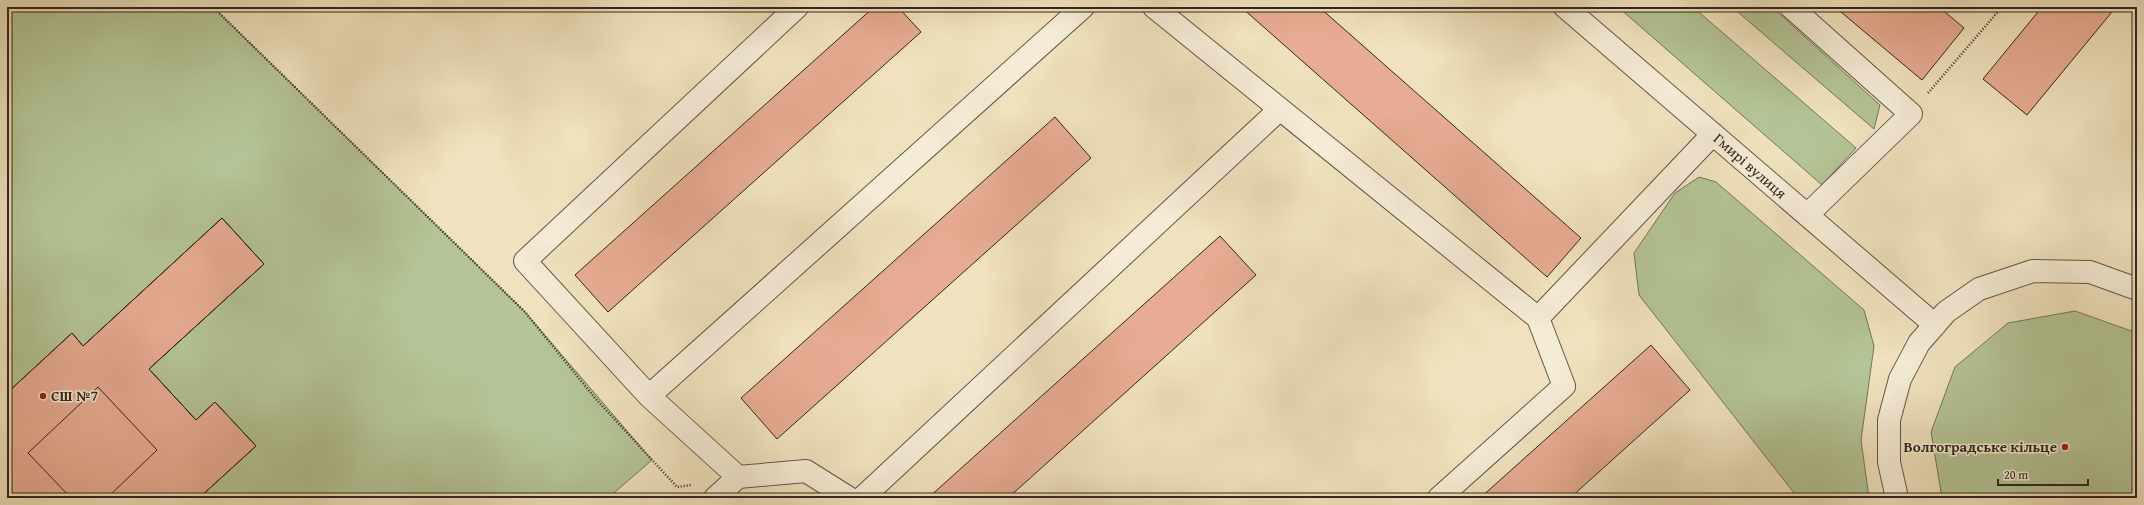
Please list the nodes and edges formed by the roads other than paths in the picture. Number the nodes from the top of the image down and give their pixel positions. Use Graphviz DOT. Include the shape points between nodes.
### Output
graph roads {
  1 [pos="797,7"];
  2 [pos="1083,7"];
  3 [pos="1154,7"];
  4 [pos="1565,7"];
  5 [pos="1791,7"];
  6 [pos="1280,109"];
  7 [pos="1712,134"];
  8 [pos="1807,215"];
  9 [pos="2137,289"];
  10 [pos="1538,318"];
  11 [pos="1935,325"];
  12 [pos="649,396"];
  13 [pos="738,477"];
  14 [pos="715,498"];
  15 [pos="849,498"];
  16 [pos="862,498"];
  17 [pos="1439,498"];
  18 [pos="1898,498"];
  1 -- 12 [label="street" via="525,261"];
  2 -- 12 [label="street"];
  3 -- 6 [label="street"];
  4 -- 7 [label="street, Гмирі вулиця"];
  5 -- 8 [label="street" via="1911,114"];
  6 -- 10 [label="street"];
  6 -- 16 [label="street"];
  7 -- 8 [label="street, Гмирі вулиця"];
  7 -- 10 [label="street"];
  8 -- 11 [label="street, Гмирі вулиця"];
  9 -- 11 [label="street" via="2090,272 2033,271 1979,289 1946,312"];
  10 -- 17 [label="street" via="1564,386"];
  11 -- 18 [label="street" via="1919,343 1900,379 1889,420 1888,462"];
  12 -- 13 [label="street"];
  13 -- 14 [label="street"];
  13 -- 15 [label="street" via="806,472"];
}
